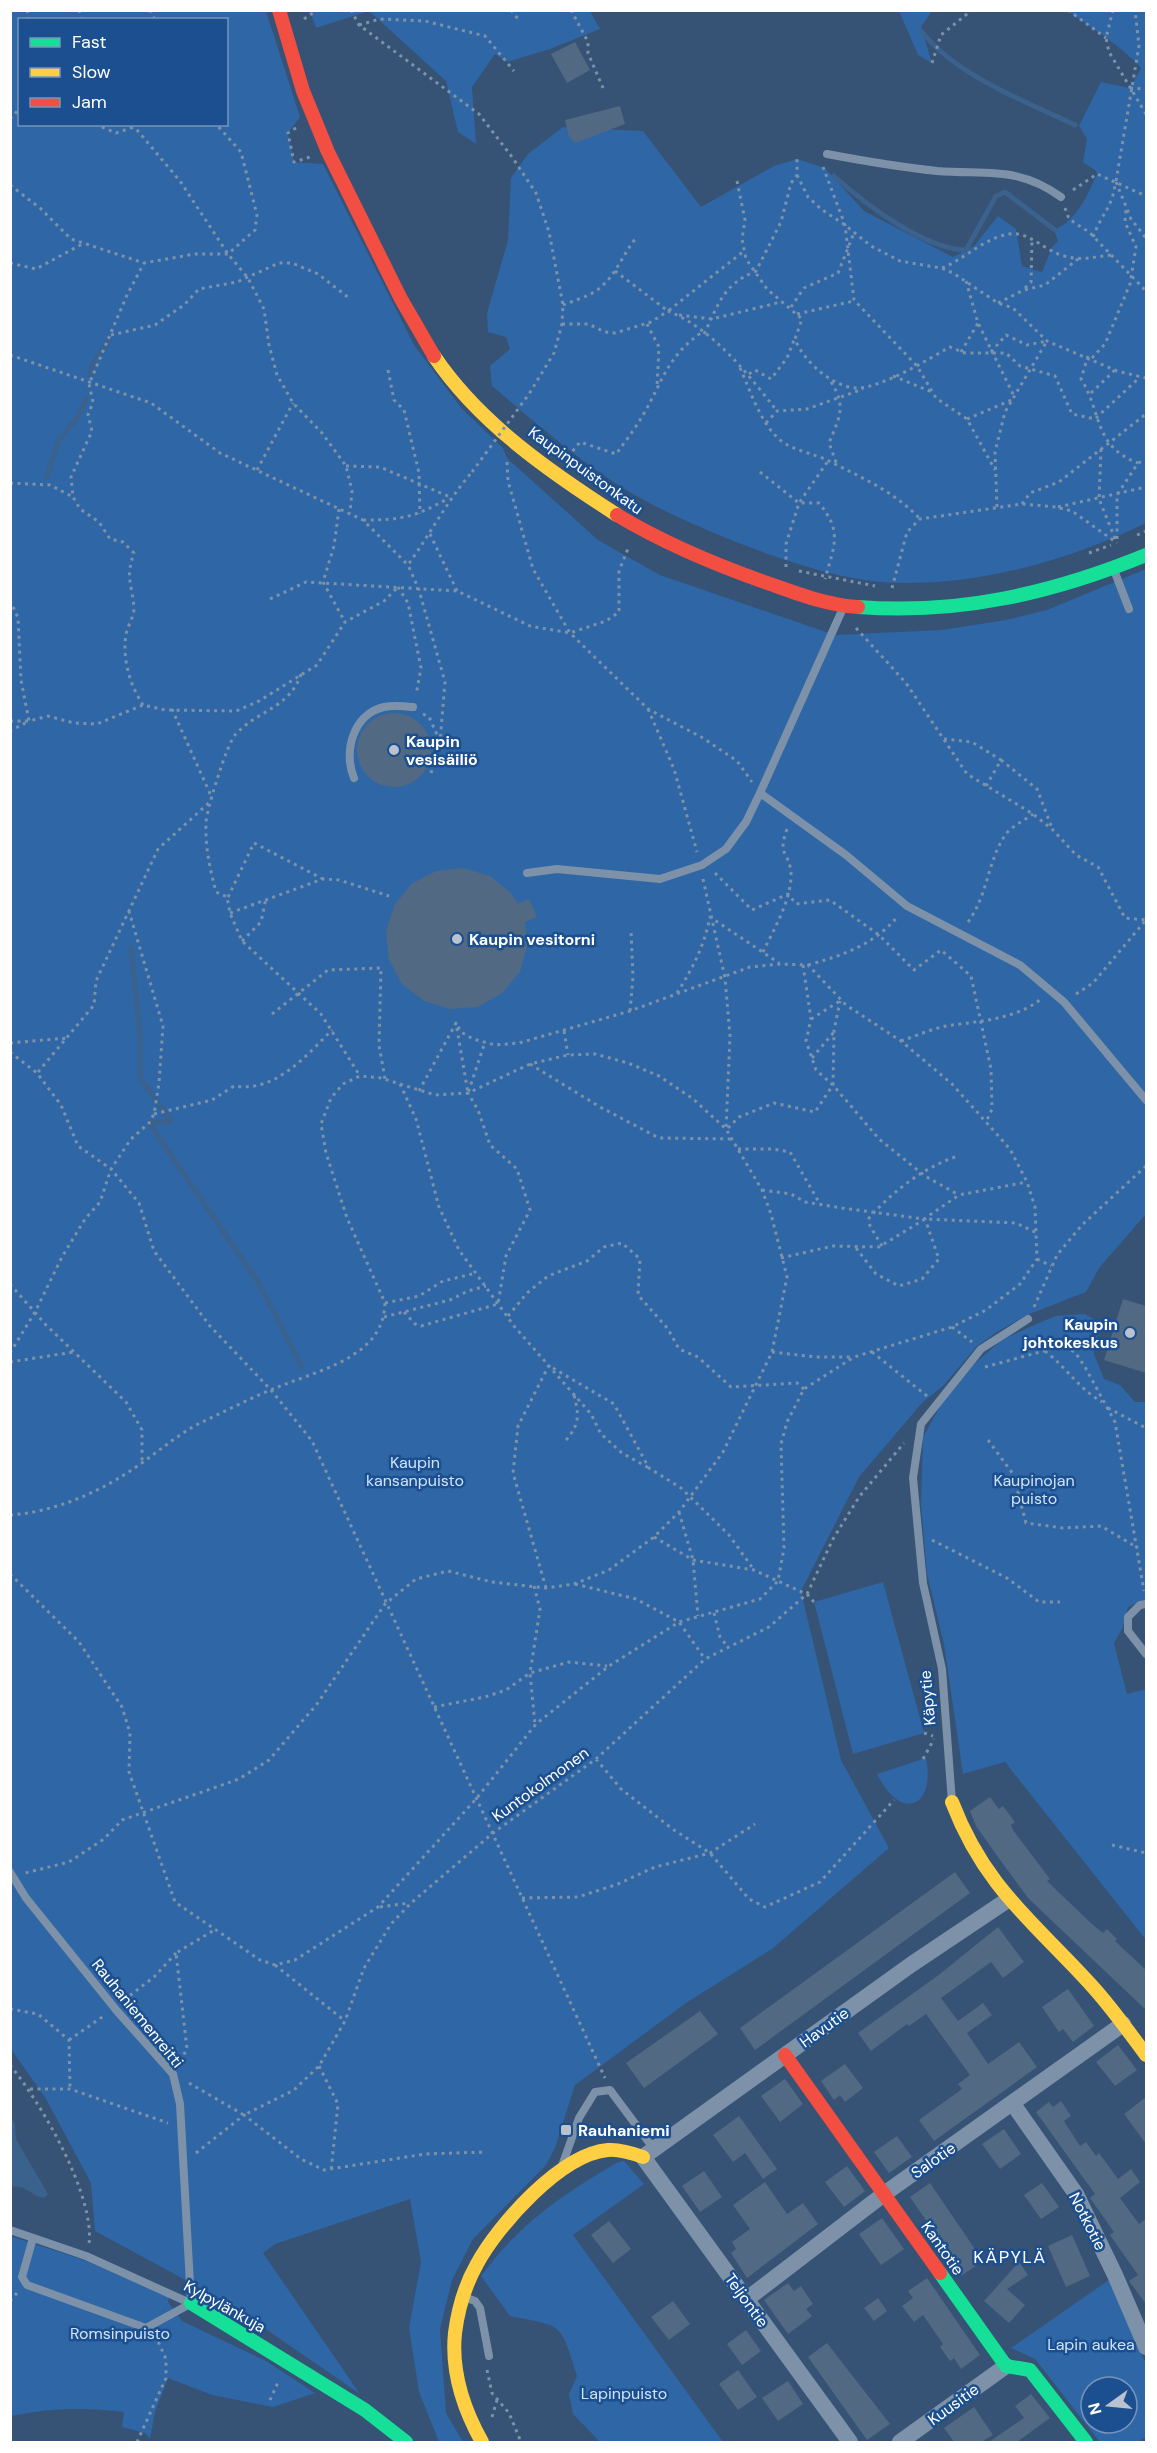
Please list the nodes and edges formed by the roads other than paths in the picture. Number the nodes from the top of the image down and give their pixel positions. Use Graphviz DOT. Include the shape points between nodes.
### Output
graph roads {
  1 [pos="279,10"];
  2 [pos="827,154"];
  3 [pos="1061,197"];
  4 [pos="1146,555"];
  5 [pos="1113,569"];
  6 [pos="1129,609"];
  7 [pos="842,612"];
  8 [pos="413,707"];
  9 [pos="354,778"];
  10 [pos="760,793"];
  11 [pos="527,873"];
  12 [pos="1146,1100"];
  13 [pos="1028,1318"];
  14 [pos="1146,1604"];
  15 [pos="1146,1654"];
  16 [pos="952,1802"];
  17 [pos="12,1874"];
  18 [pos="1006,1901"];
  19 [pos="1123,2024"];
  20 [pos="784,2055"];
  21 [pos="1146,2055"];
  22 [pos="1013,2104"];
  23 [pos="649,2153"];
  24 [pos="556,2177"];
  25 [pos="884,2194"];
  26 [pos="10,2230"];
  27 [pos="33,2238"];
  28 [pos="464,2296"];
  29 [pos="747,2299"];
  30 [pos="191,2303"];
  31 [pos="1146,2348"];
  32 [pos="489,2356"];
  33 [pos="1006,2366"];
  34 [pos="406,2442"];
  35 [pos="482,2442"];
  36 [pos="850,2442"];
  37 [pos="900,2442"];
  38 [pos="1086,2442"];
  1 -- 7 [label="street, Kaupinpuistonkatu" via="304,94 327,152 408,315 467,397 607,510 639,529 686,555"];
  2 -- 3 [label="lane" via="882,165 1012,174 1043,184"];
  4 -- 5 [label="street, Kaupinpuistonkatu"];
  5 -- 6 [label="lane"];
  5 -- 7 [label="street, Kaupinpuistonkatu" via="1042,594 1000,602"];
  7 -- 10 [label="lane"];
  8 -- 9 [label="lane" via="382,707 361,723 348,750"];
  10 -- 11 [label="lane" via="746,822 726,849 703,864 660,879 557,869"];
  10 -- 12 [label="lane" via="846,855 907,906 1020,965 1064,1002"];
  13 -- 16 [label="lane, Käpytie" via="981,1349 921,1424 913,1478 923,1583 942,1669"];
  14 -- 15 [label="lane" via="1128,1617 1128,1631"];
  16 -- 18 [label="street, Käpytie" via="962,1835"];
  17 -- 30 [label="lane, Rauhaniemenreitti" via="26,1898 117,2012 173,2074 180,2104"];
  18 -- 19 [label="street, Käpytie" via="1092,1986"];
  18 -- 20 [label="street, Havutie"];
  19 -- 21 [label="street, Käpytie"];
  19 -- 22 [label="street, Salotie"];
  20 -- 23 [label="street, Havutie"];
  20 -- 25 [label="street, Kantotie"];
  22 -- 25 [label="street, Salotie"];
  22 -- 31 [label="street, Notkotie" via="1076,2194"];
  23 -- 24 [label="street" via="596,2152"];
  23 -- 24 [label="lane" via="610,2091 595,2092 585,2105"];
  23 -- 29 [label="street, Teljontie"];
  24 -- 28 [label="street" via="499,2232 481,2257"];
  25 -- 29 [label="street, Salotie"];
  25 -- 33 [label="street, Kantotie"];
  26 -- 27 [label="lane, Kylpylänkuja"];
  27 -- 30 [label="lane, Kylpylänkuja" via="86,2256"];
  27 -- 30 [label="lane" via="22,2277 27,2285 146,2328"];
  28 -- 32 [label="lane" via="480,2308"];
  28 -- 35 [label="street" via="458,2317 455,2373 460,2397"];
  29 -- 36 [label="street, Teljontie"];
  30 -- 34 [label="street, Kylpylänkuja" via="365,2410"];
  33 -- 37 [label="street, Kuusitie"];
  33 -- 38 [label="street" via="1030,2370"];
}
